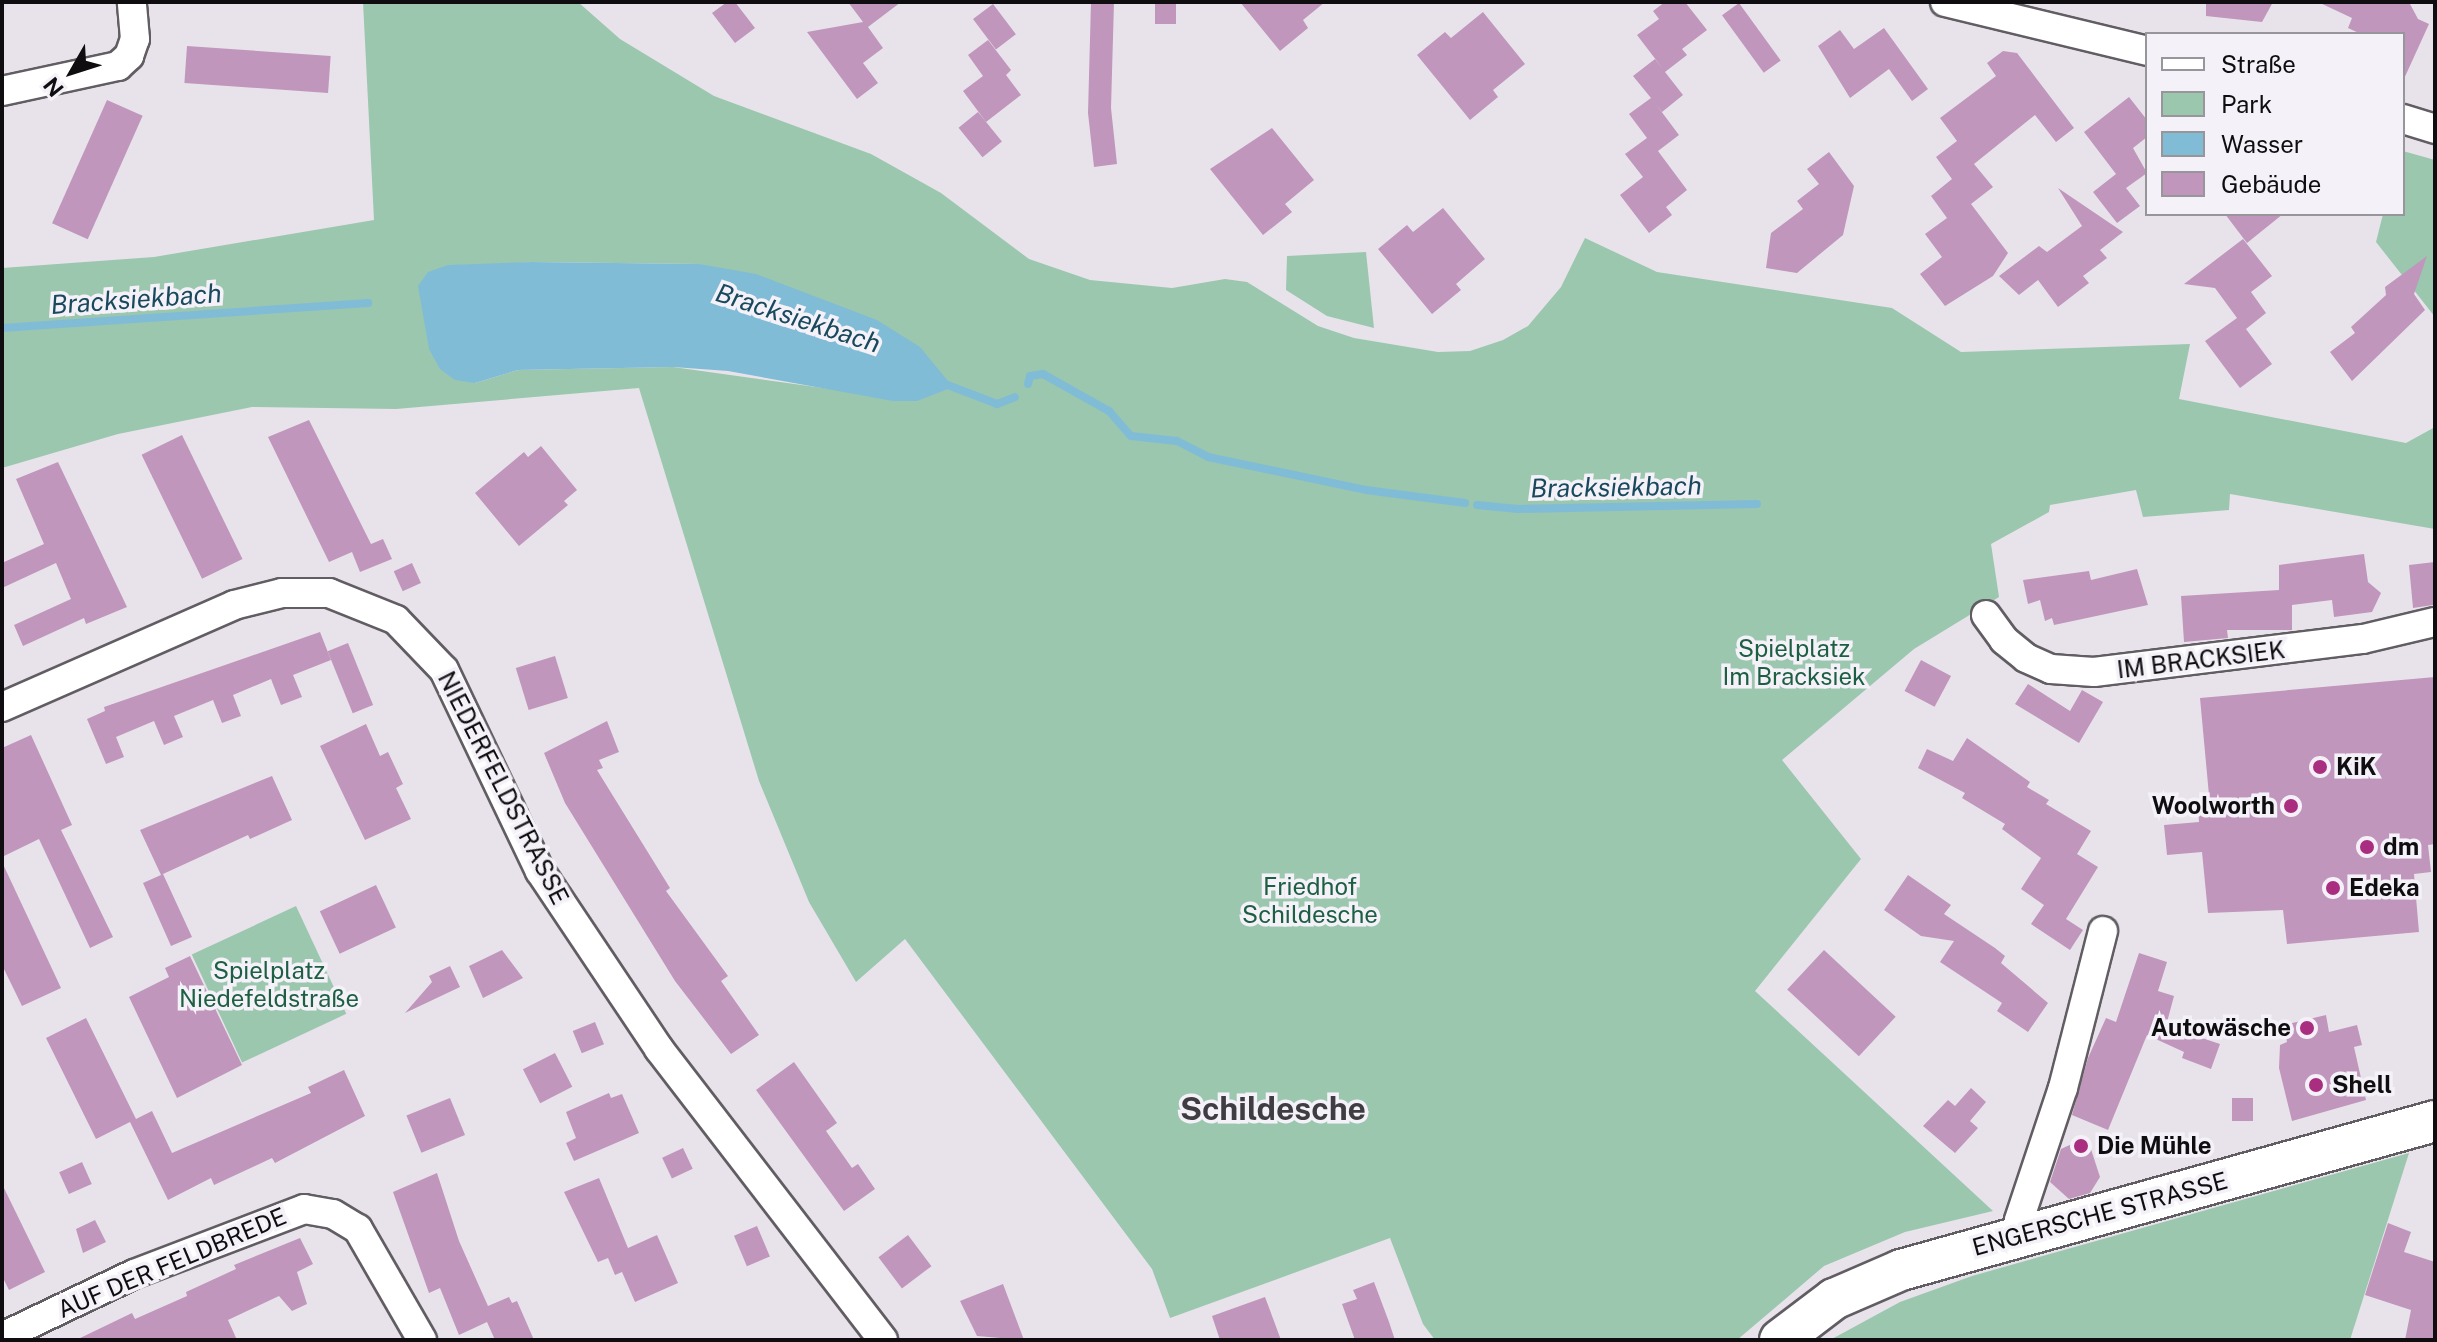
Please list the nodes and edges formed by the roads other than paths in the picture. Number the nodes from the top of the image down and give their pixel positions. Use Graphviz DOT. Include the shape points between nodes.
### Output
graph roads {
  1 [pos="132,2"];
  2 [pos="1945,2"];
  3 [pos="2145,51"];
  4 [pos="2,91"];
  5 [pos="2405,120"];
  6 [pos="2435,129"];
  7 [pos="1986,615"];
  8 [pos="2435,622"];
  9 [pos="2,707"];
  10 [pos="2103,931"];
  11 [pos="2435,1121"];
  12 [pos="2023,1237"];
  13 [pos="2,1337"];
  14 [pos="422,1340"];
  15 [pos="883,1340"];
  16 [pos="1780,1340"];
  1 -- 4 [label="street" via="135,39 118,66"];
  2 -- 3 [label="street"];
  5 -- 6 [label="street"];
  7 -- 8 [label="street, IM BRACKSIEK" via="2026,658 2051,669 2094,672 2363,639"];
  9 -- 15 [label="street, NIEDERFELDSTRASSE" via="234,605 282,593 329,593 396,620 444,670 540,871 641,1023"];
  10 -- 12 [label="street" via="2063,1088 2019,1220"];
  11 -- 12 [label="main road, ENGERSCHE STRASSE"];
  12 -- 16 [label="main road, ENGERSCHE STRASSE" via="1867,1283 1834,1299"];
  13 -- 14 [label="street, AUF DER FELDBREDE" via="134,1274 304,1209 333,1214 358,1229"];
}
